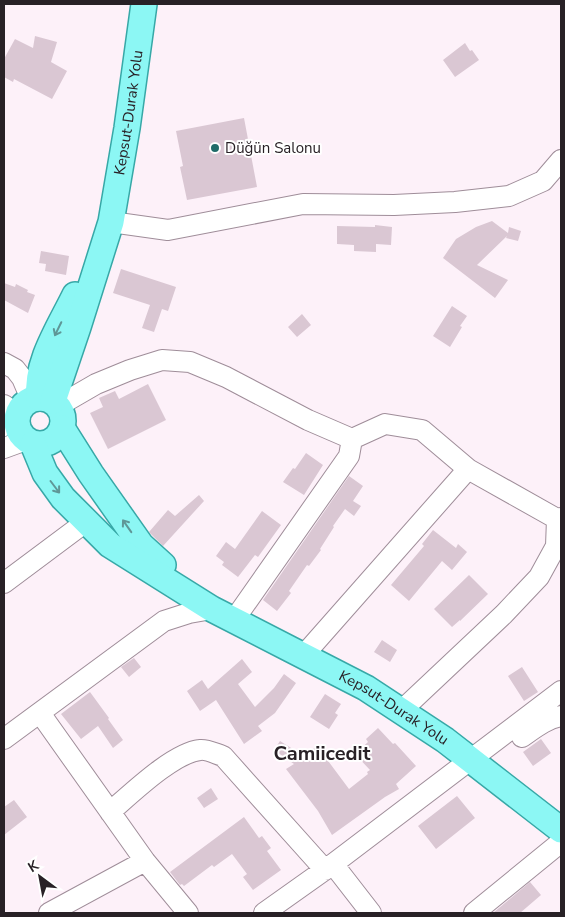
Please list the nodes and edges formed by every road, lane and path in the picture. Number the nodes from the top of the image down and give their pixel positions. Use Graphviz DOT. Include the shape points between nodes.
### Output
graph roads {
  1 [pos="144,4"];
  2 [pos="561,160"];
  3 [pos="111,222"];
  4 [pos="4,363"];
  5 [pos="29,419"];
  6 [pos="352,439"];
  7 [pos="468,469"];
  8 [pos="559,518"];
  9 [pos="86,521"];
  10 [pos="4,583"];
  11 [pos="212,608"];
  12 [pos="234,620"];
  13 [pos="303,656"];
  14 [pos="561,691"];
  15 [pos="401,711"];
  16 [pos="40,713"];
  17 [pos="561,716"];
  18 [pos="4,739"];
  19 [pos="476,764"];
  20 [pos="110,812"];
  21 [pos="561,830"];
  22 [pos="561,842"];
  23 [pos="145,861"];
  24 [pos="329,867"];
  25 [pos="49,913"];
  26 [pos="188,913"];
  27 [pos="264,913"];
  28 [pos="371,913"];
  29 [pos="474,913"];
  1 -- 3 [label="main road, Kepsut-Durak Yolu"];
  2 -- 3 [label="street" via="543,181 509,196 394,206 303,204 168,230"];
  3 -- 5 [label="main road, Kepsut-Durak Yolu" via="44,360"];
  4 -- 5 [label="street" via="22,378"];
  5 -- 6 [label="street" via="96,384 162,360 190,362"];
  5 -- 9 [label="main road, Kepsut-Durak Yolu, one-way" via="45,473 63,498"];
  11 -- 5 [label="main road, Kepsut-Durak Yolu, one-way" via="141,545 91,474"];
  6 -- 7 [label="street" via="385,424 422,430"];
  6 -- 12 [label="street" via="349,456"];
  7 -- 8 [label="street"];
  7 -- 13 [label="street"];
  8 -- 15 [label="street" via="556,546 539,577"];
  9 -- 10 [label="street"];
  9 -- 11 [label="main road, Kepsut-Durak Yolu" via="110,545"];
  11 -- 12 [label="main road, Kepsut-Durak Yolu"];
  11 -- 16 [label="street" via="164,621"];
  12 -- 13 [label="main road, Kepsut-Durak Yolu"];
  13 -- 15 [label="main road, Kepsut-Durak Yolu" via="366,688"];
  14 -- 19 [label="street"];
  15 -- 19 [label="main road, Kepsut-Durak Yolu"];
  16 -- 18 [label="street"];
  16 -- 20 [label="street"];
  17 -- 19 [label="street" via="550,718"];
  19 -- 21 [label="main road, Kepsut-Durak Yolu"];
  19 -- 24 [label="street"];
  20 -- 23 [label="street"];
  20 -- 24 [label="street" via="160,770 185,754 202,750 223,756"];
  22 -- 29 [label="street"];
  23 -- 25 [label="street"];
  23 -- 26 [label="street"];
  24 -- 27 [label="street"];
  24 -- 28 [label="street"];
}
